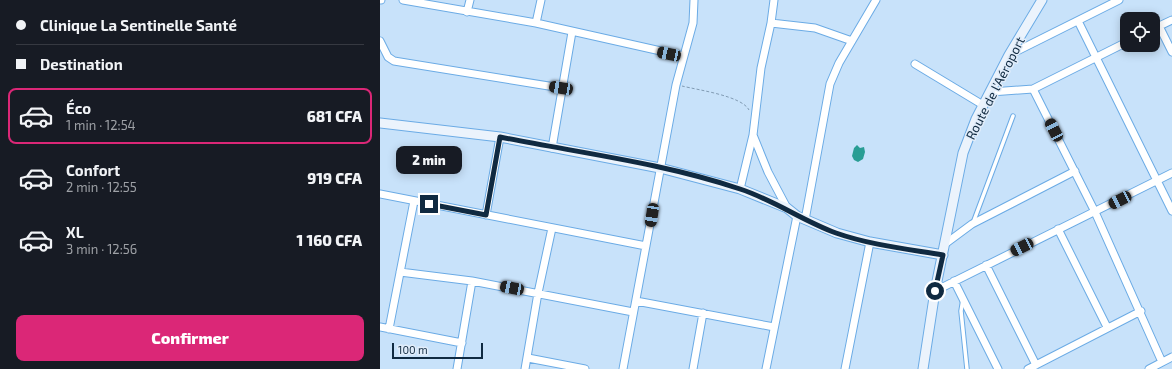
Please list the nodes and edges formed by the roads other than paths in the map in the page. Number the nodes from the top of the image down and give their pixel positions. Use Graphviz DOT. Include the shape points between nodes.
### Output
graph roads {
  1 [pos="403,0"];
  2 [pos="470,0"];
  3 [pos="541,0"];
  4 [pos="694,0"];
  5 [pos="774,0"];
  6 [pos="876,0"];
  7 [pos="1042,0"];
  8 [pos="1119,0"];
  9 [pos="467,12"];
  10 [pos="1172,20"];
  11 [pos="1078,21"];
  12 [pos="536,23"];
  13 [pos="771,23"];
  14 [pos="1160,26"];
  15 [pos="572,32"];
  16 [pos="1160,34"];
  17 [pos="380,41"];
  18 [pos="852,41"];
  19 [pos="1120,46"];
  20 [pos="1172,52"];
  21 [pos="1009,55"];
  22 [pos="683,56"];
  23 [pos="1096,58"];
  24 [pos="915,64"];
  25 [pos="561,88"];
  26 [pos="1033,88"];
  27 [pos="991,92"];
  28 [pos="983,105"];
  29 [pos="1013,116"];
  30 [pos="380,123"];
  31 [pos="753,135"];
  32 [pos="500,137"];
  33 [pos="552,148"];
  34 [pos="660,168"];
  35 [pos="1075,171"];
  36 [pos="1172,173"];
  37 [pos="1157,180"];
  38 [pos="740,189"];
  39 [pos="380,194"];
  40 [pos="414,201"];
  41 [pos="786,208"];
  42 [pos="1172,211"];
  43 [pos="1095,212"];
  44 [pos="486,215"];
  45 [pos="801,218"];
  46 [pos="972,224"];
  47 [pos="552,228"];
  48 [pos="1058,229"];
  49 [pos="870,242"];
  50 [pos="945,244"];
  51 [pos="646,246"];
  52 [pos="943,255"];
  53 [pos="986,265"];
  54 [pos="400,272"];
  55 [pos="472,281"];
  56 [pos="954,281"];
  57 [pos="935,291"];
  58 [pos="538,294"];
  59 [pos="963,298"];
  60 [pos="636,301"];
  61 [pos="1141,311"];
  62 [pos="632,312"];
  63 [pos="703,313"];
  64 [pos="380,327"];
  65 [pos="774,328"];
  66 [pos="1107,328"];
  67 [pos="389,329"];
  68 [pos="462,343"];
  69 [pos="1172,357"];
  70 [pos="528,358"];
  71 [pos="1162,362"];
  72 [pos="1036,365"];
  73 [pos="457,369"];
  74 [pos="525,369"];
  75 [pos="585,369"];
  76 [pos="623,369"];
  77 [pos="692,369"];
  78 [pos="766,369"];
  79 [pos="845,369"];
  80 [pos="922,369"];
  81 [pos="967,369"];
  82 [pos="998,369"];
  83 [pos="1028,369"];
  84 [pos="1149,369"];
  1 -- 9 [label="street"];
  2 -- 9 [label="street"];
  3 -- 12 [label="street"];
  4 -- 22 [label="street" via="693,23"];
  5 -- 13 [label="street"];
  6 -- 18 [label="street"];
  7 -- 21 [label="street, Route de l'Aéroport"];
  8 -- 11 [label="street"];
  9 -- 12 [label="street"];
  10 -- 14 [label="street"];
  11 -- 21 [label="street"];
  11 -- 23 [label="street"];
  12 -- 15 [label="street"];
  13 -- 18 [label="street" via="816,28"];
  13 -- 31 [label="street" via="760,68"];
  15 -- 22 [label="street"];
  15 -- 25 [label="street"];
  16 -- 20 [label="street"];
  17 -- 25 [label="street" via="388,57 394,61"];
  18 -- 45 [label="street" via="830,84"];
  19 -- 23 [label="street"];
  21 -- 27 [label="street, Route de l'Aéroport"];
  22 -- 34 [label="street"];
  23 -- 26 [label="street"];
  23 -- 37 [label="street"];
  24 -- 28 [label="street"];
  25 -- 33 [label="street"];
  26 -- 27 [label="street"];
  26 -- 35 [label="street"];
  27 -- 28 [label="street, Route de l'Aéroport"];
  28 -- 50 [label="street, Route de l'Aéroport" via="963,153"];
  29 -- 46 [label="lane"];
  30 -- 32 [label="street"];
  31 -- 38 [label="street"];
  31 -- 41 [label="street"];
  32 -- 33 [label="street"];
  32 -- 44 [label="street"];
  33 -- 34 [label="street"];
  34 -- 38 [label="street"];
  34 -- 51 [label="street"];
  35 -- 43 [label="street"];
  35 -- 46 [label="street"];
  36 -- 37 [label="street"];
  37 -- 42 [label="street"];
  37 -- 43 [label="street"];
  38 -- 41 [label="street"];
  39 -- 40 [label="street"];
  40 -- 44 [label="street"];
  40 -- 54 [label="street"];
  41 -- 45 [label="street"];
  43 -- 48 [label="street"];
  43 -- 61 [label="street"];
  44 -- 47 [label="street"];
  45 -- 49 [label="street" via="836,233"];
  45 -- 65 [label="street"];
  46 -- 50 [label="street"];
  47 -- 51 [label="street"];
  47 -- 58 [label="street"];
  48 -- 53 [label="street"];
  48 -- 66 [label="street"];
  49 -- 52 [label="street"];
  49 -- 79 [label="street"];
  50 -- 52 [label="street, Route de l'Aéroport"];
  51 -- 60 [label="street"];
  52 -- 57 [label="street, Route de l'Aéroport"];
  53 -- 56 [label="street"];
  53 -- 72 [label="street"];
  54 -- 55 [label="street"];
  54 -- 67 [label="street"];
  55 -- 58 [label="street"];
  55 -- 68 [label="street"];
  56 -- 57 [label="street"];
  56 -- 59 [label="street"];
  57 -- 80 [label="street, Route de l'Aéroport"];
  58 -- 62 [label="street"];
  58 -- 70 [label="street"];
  59 -- 81 [label="lane" via="960,311"];
  59 -- 82 [label="street"];
  60 -- 62 [label="street"];
  60 -- 63 [label="street"];
  61 -- 66 [label="street"];
  61 -- 71 [label="street"];
  62 -- 76 [label="street"];
  63 -- 65 [label="street"];
  63 -- 77 [label="street"];
  64 -- 67 [label="street"];
  65 -- 78 [label="street"];
  66 -- 72 [label="street"];
  67 -- 68 [label="street"];
  68 -- 73 [label="street"];
  69 -- 71 [label="street"];
  70 -- 74 [label="street"];
  70 -- 75 [label="street"];
  71 -- 84 [label="street"];
  72 -- 83 [label="street"];
}
